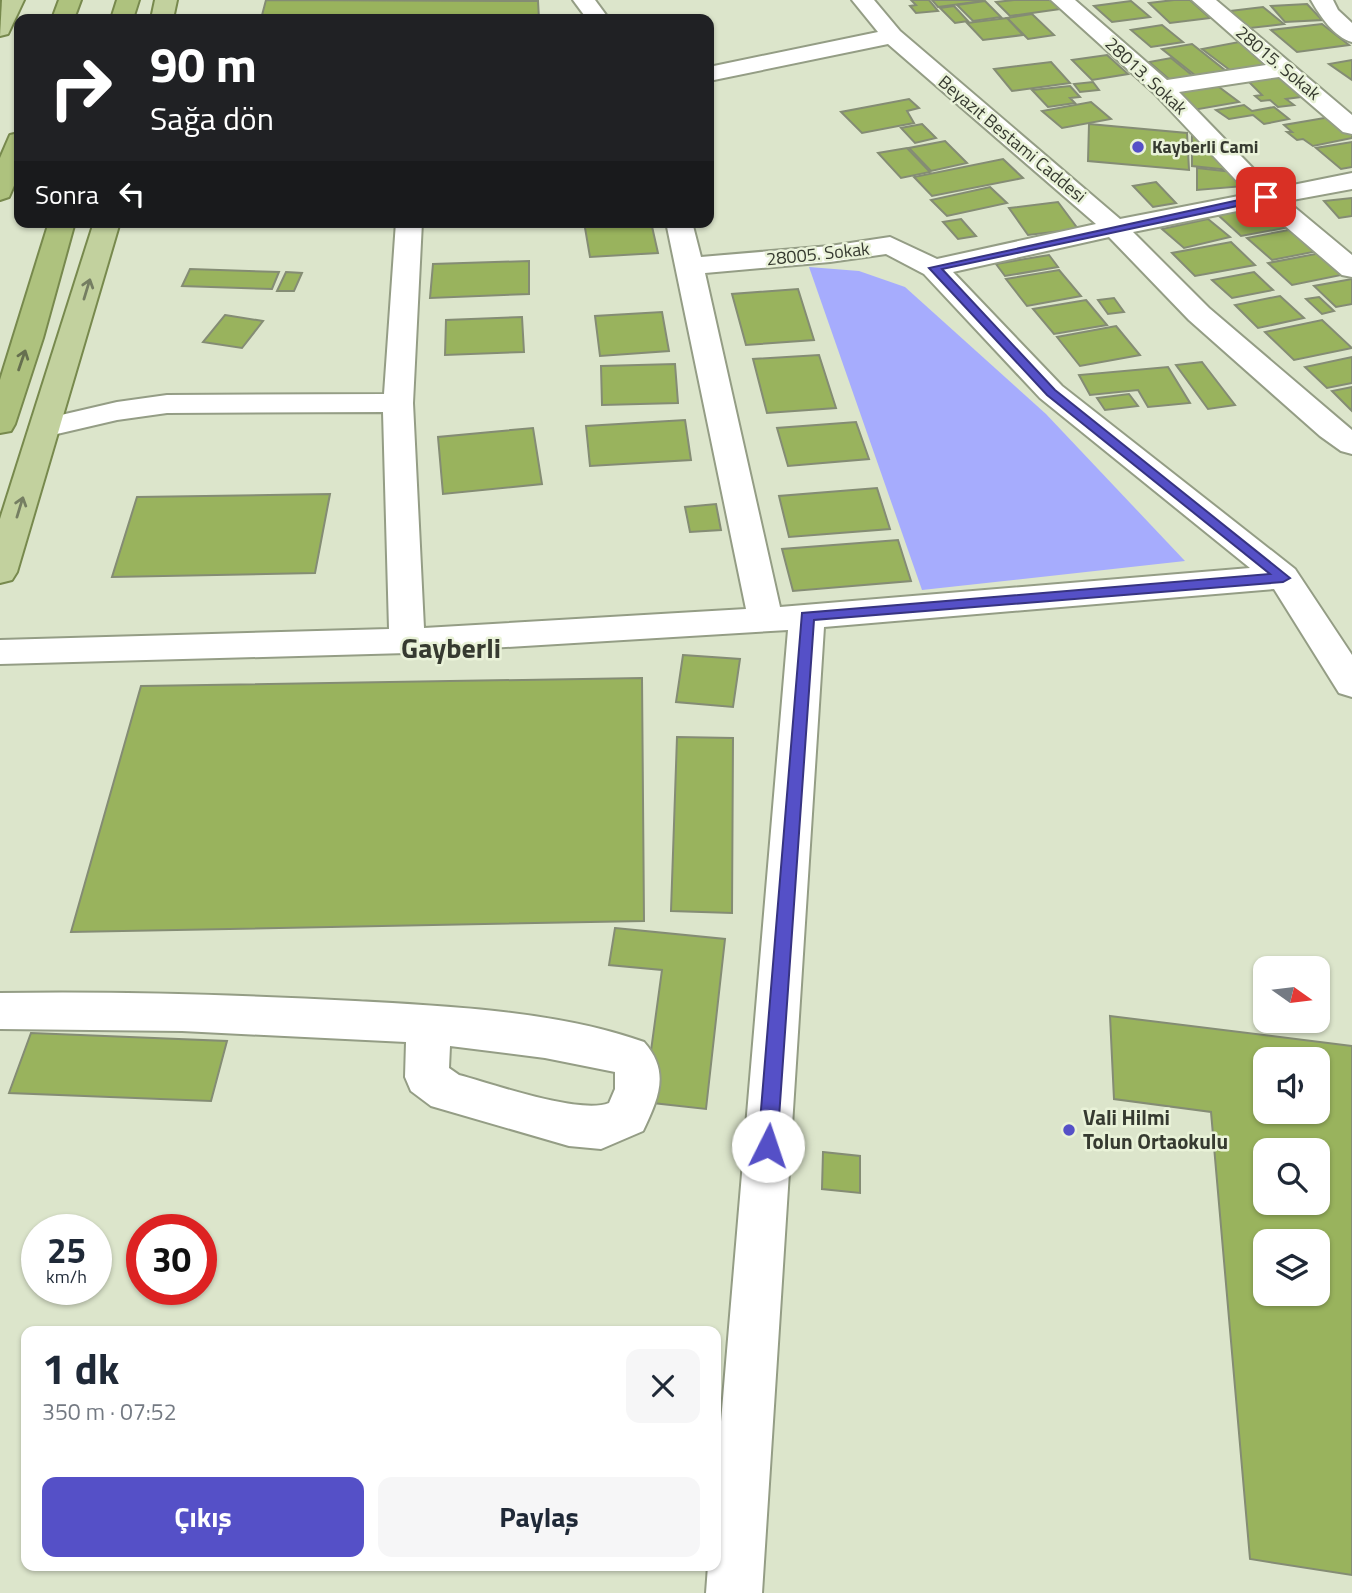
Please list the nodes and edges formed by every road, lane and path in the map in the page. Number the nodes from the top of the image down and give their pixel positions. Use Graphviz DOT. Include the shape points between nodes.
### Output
graph roads {
  1 [pos="11,0"];
  2 [pos="863,0"];
  3 [pos="1062,0"];
  4 [pos="1203,0"];
  5 [pos="1322,0"];
  6 [pos="0,29"];
  7 [pos="1352,35"];
  8 [pos="892,36"];
  9 [pos="1285,69"];
  10 [pos="714,73"];
  11 [pos="1162,88"];
  12 [pos="1352,127"];
  13 [pos="14,154"];
  14 [pos="1352,181"];
  15 [pos="0,192"];
  16 [pos="1266,197"];
  17 [pos="60,228"];
  18 [pos="105,228"];
  19 [pos="410,228"];
  20 [pos="680,228"];
  21 [pos="1113,228"];
  22 [pos="691,266"];
  23 [pos="934,268"];
  24 [pos="1352,269"];
  25 [pos="398,403"];
  26 [pos="0,424"];
  27 [pos="44,428"];
  28 [pos="1352,444"];
  29 [pos="0,572"];
  30 [pos="1283,578"];
  31 [pos="787,618"];
  32 [pos="408,641"];
  33 [pos="0,652"];
  34 [pos="1352,684"];
  35 [pos="0,1011"];
  36 [pos="428,1027"];
  37 [pos="734,1593"];
  1 -- 6 [label="main road"];
  2 -- 8 [label="street, Beyazıt Bestami Caddesi"];
  3 -- 11 [label="street, 28013. Sokak"];
  4 -- 9 [label="street, 28015. Sokak"];
  5 -- 7 [label="street"];
  8 -- 10 [label="street"];
  8 -- 21 [label="street, Beyazıt Bestami Caddesi"];
  9 -- 11 [label="street"];
  9 -- 12 [label="street, 28015. Sokak"];
  11 -- 16 [label="street, 28013. Sokak"];
  13 -- 15 [label="highway"];
  14 -- 16 [label="street"];
  16 -- 21 [label="street"];
  16 -- 24 [label="street, 28013. Sokak"];
  26 -- 17 [label="highway, one-way"];
  27 -- 18 [label="main road, one-way"];
  19 -- 25 [label="street"];
  20 -- 22 [label="street"];
  21 -- 23 [label="street"];
  21 -- 28 [label="street, Beyazıt Bestami Caddesi" via="1199,314"];
  22 -- 23 [label="street, 28005. Sokak" via="890,245"];
  22 -- 31 [label="street"];
  23 -- 30 [label="street, 28005. Sokak" via="1051,392"];
  25 -- 27 [label="street" via="167,404"];
  25 -- 32 [label="street"];
  29 -- 27 [label="main road, one-way"];
  30 -- 31 [label="street"];
  30 -- 34 [label="street, 28005. Sokak"];
  31 -- 32 [label="street"];
  31 -- 37 [label="street"];
  32 -- 33 [label="street"];
  35 -- 36 [label="street" via="103,1009 449,1025 528,1035 628,1056 638,1066 637,1089 627,1117 601,1128 569,1125 447,1092 427,1077"];
}
